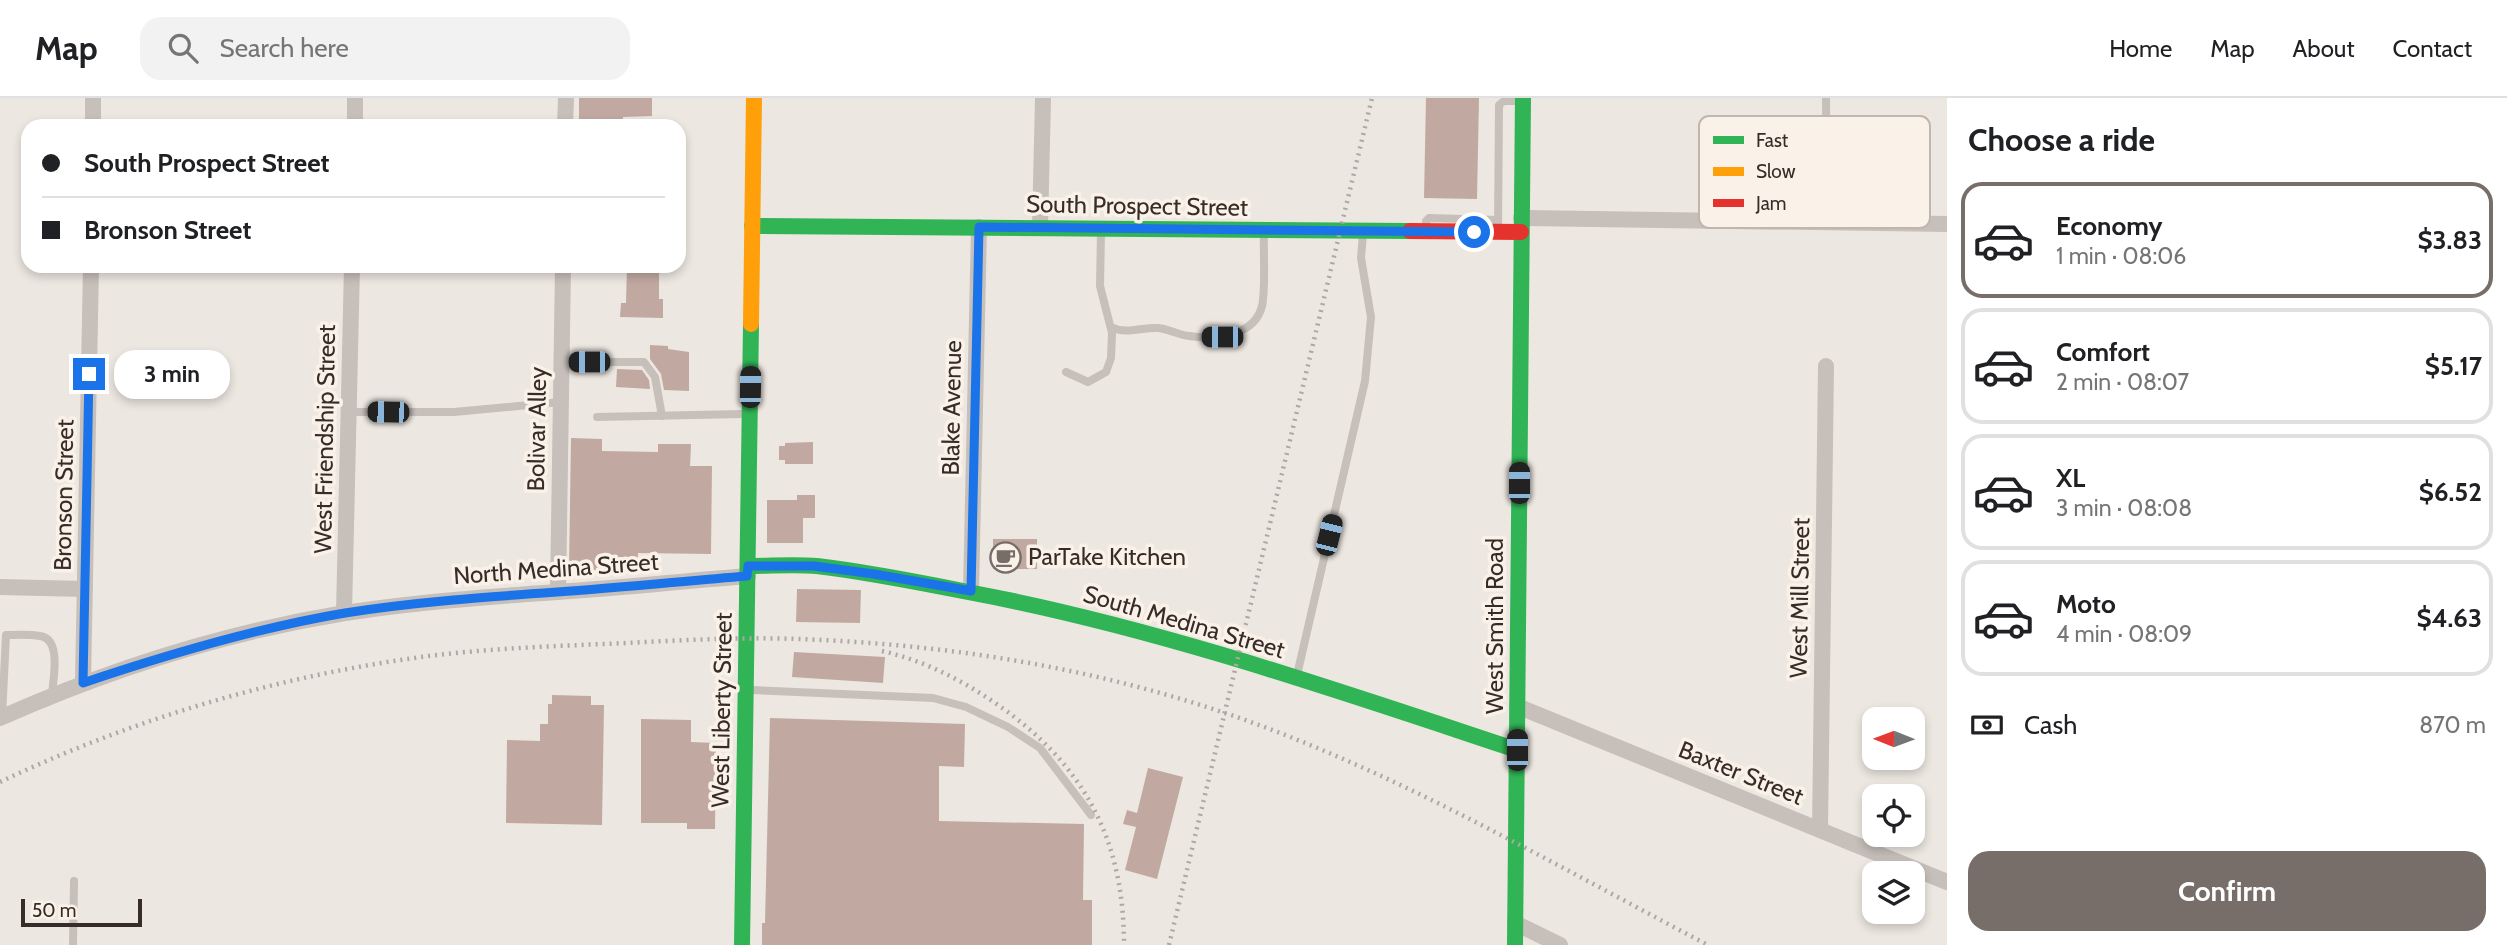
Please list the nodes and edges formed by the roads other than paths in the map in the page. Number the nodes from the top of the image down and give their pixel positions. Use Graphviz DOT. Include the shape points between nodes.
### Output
graph roads {
  1 [pos="93,98"];
  2 [pos="355,98"];
  3 [pos="566,98"];
  4 [pos="754,98"];
  5 [pos="1043,98"];
  6 [pos="1826,98"];
  7 [pos="1523,99"];
  8 [pos="1826,116"];
  9 [pos="93,119"];
  10 [pos="355,119"];
  11 [pos="565,119"];
  12 [pos="1699,223"];
  13 [pos="1521,225"];
  14 [pos="752,226"];
  15 [pos="1498,226"];
  16 [pos="979,227"];
  17 [pos="1040,228"];
  18 [pos="1101,229"];
  19 [pos="1264,231"];
  20 [pos="1363,232"];
  21 [pos="90,273"];
  22 [pos="352,273"];
  23 [pos="563,273"];
  24 [pos="1111,327"];
  25 [pos="561,362"];
  26 [pos="1826,366"];
  27 [pos="1066,372"];
  28 [pos="561,402"];
  29 [pos="348,412"];
  30 [pos="750,414"];
  31 [pos="662,416"];
  32 [pos="597,417"];
  33 [pos="748,571"];
  34 [pos="0,587"];
  35 [pos="85,589"];
  36 [pos="971,591"];
  37 [pos="558,592"];
  38 [pos="344,613"];
  39 [pos="1297,678"];
  40 [pos="83,683"];
  41 [pos="745,690"];
  42 [pos="52,696"];
  43 [pos="1517,706"];
  44 [pos="1,718"];
  45 [pos="1517,750"];
  46 [pos="1091,815"];
  47 [pos="1820,830"];
  48 [pos="74,881"];
  49 [pos="1947,882"];
  50 [pos="1515,923"];
  51 [pos="73,945"];
  52 [pos="742,945"];
  53 [pos="1515,945"];
  54 [pos="1560,945"];
  1 -- 9 [label="street"];
  2 -- 10 [label="street"];
  3 -- 11 [label="street"];
  4 -- 14 [label="main road, West Liberty Street"];
  5 -- 17 [label="street"];
  6 -- 8 [label="lane"];
  7 -- 13 [label="main road, West Smith Road"];
  7 -- 15 [label="lane" via="1499,105"];
  12 -- 13 [label="street, South Prospect Street"];
  13 -- 15 [label="main road, South Prospect Street"];
  13 -- 43 [label="main road, West Smith Road"];
  14 -- 16 [label="main road, South Prospect Street"];
  14 -- 30 [label="main road, West Liberty Street"];
  15 -- 20 [label="main road, South Prospect Street"];
  16 -- 17 [label="main road, South Prospect Street"];
  16 -- 36 [label="street, Blake Avenue"];
  17 -- 18 [label="main road, South Prospect Street"];
  18 -- 19 [label="main road, South Prospect Street"];
  18 -- 24 [label="lane" via="1100,286"];
  19 -- 20 [label="main road, South Prospect Street"];
  19 -- 24 [label="lane" via="1262,307 1244,330 1222,337"];
  20 -- 39 [label="lane" via="1371,317 1365,381"];
  21 -- 35 [label="street, Bronson Street"];
  22 -- 29 [label="street, West Friendship Street"];
  23 -- 25 [label="street, Bolivar Alley"];
  24 -- 27 [label="lane" via="1106,372 1088,382"];
  25 -- 28 [label="street, Bolivar Alley"];
  25 -- 31 [label="lane" via="644,362 655,377"];
  26 -- 47 [label="street, West Mill Street"];
  28 -- 29 [label="lane" via="454,412"];
  28 -- 37 [label="street, Bolivar Alley"];
  29 -- 38 [label="street, West Friendship Street"];
  30 -- 31 [label="lane"];
  30 -- 33 [label="main road, West Liberty Street"];
  31 -- 32 [label="lane"];
  33 -- 36 [label="main road, South Medina Street" via="814,566"];
  33 -- 37 [label="street, North Medina Street"];
  33 -- 41 [label="main road, West Liberty Street"];
  34 -- 35 [label="street"];
  35 -- 40 [label="street, Bronson Street"];
  36 -- 39 [label="main road, South Medina Street" via="1113,625"];
  37 -- 38 [label="street, North Medina Street" via="470,597"];
  38 -- 40 [label="street, North Medina Street" via="229,638"];
  39 -- 45 [label="main road, South Medina Street"];
  40 -- 42 [label="street, North Medina Street"];
  41 -- 46 [label="lane" via="933,698 965,707 1040,748"];
  41 -- 52 [label="main road, West Liberty Street"];
  42 -- 44 [label="street, North Medina Street"];
  42 -- 44 [label="lane" via="54,650 50,640 6,635"];
  43 -- 45 [label="main road, West Smith Road"];
  43 -- 47 [label="street, Baxter Street"];
  45 -- 50 [label="main road, West Smith Road"];
  47 -- 49 [label="street, Baxter Street"];
  48 -- 51 [label="lane"];
  50 -- 53 [label="main road, West Smith Road"];
  50 -- 54 [label="street"];
}
